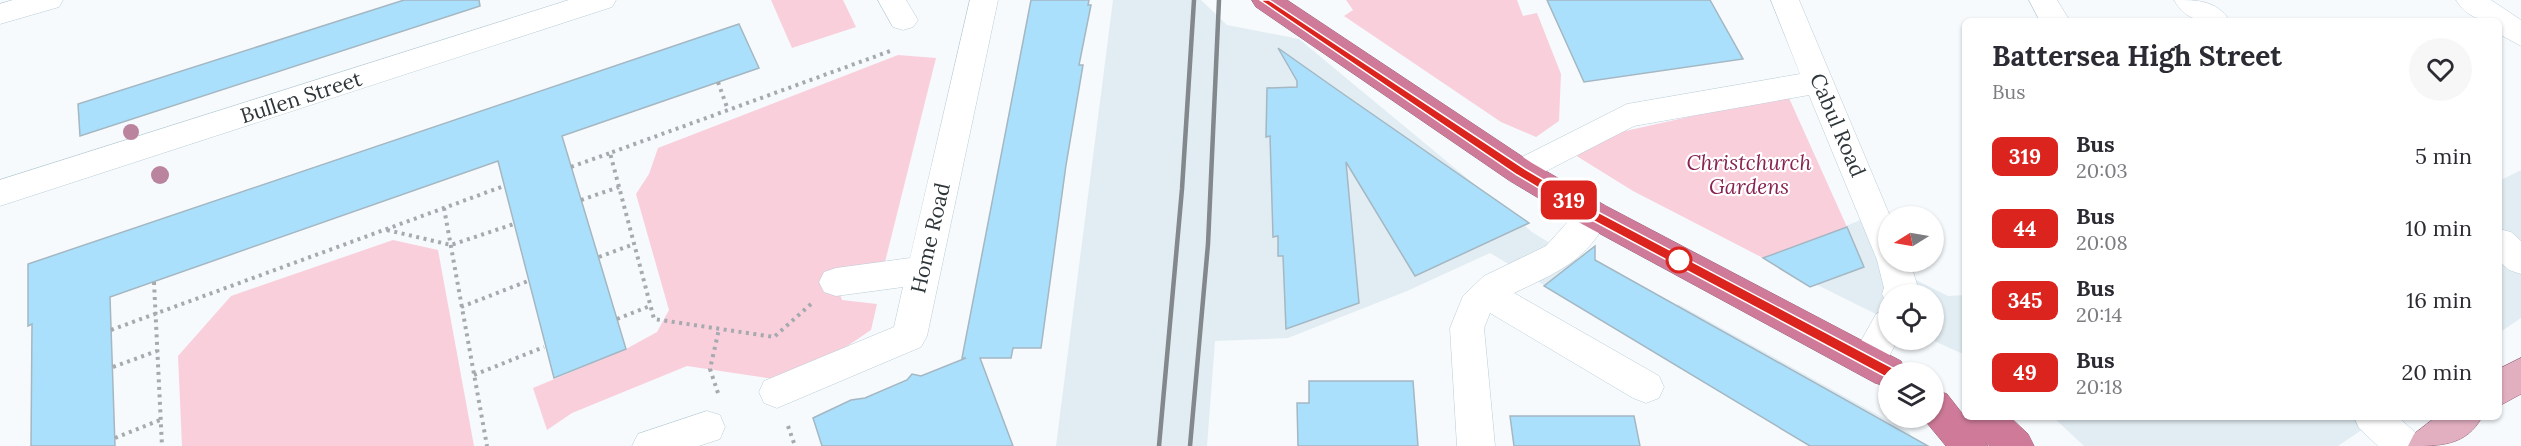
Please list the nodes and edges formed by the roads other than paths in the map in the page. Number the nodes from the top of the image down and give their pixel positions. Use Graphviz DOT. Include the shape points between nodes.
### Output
graph roads {
  1 [pos="50,0"];
  2 [pos="602,0"];
  3 [pos="984,0"];
  4 [pos="1266,0"];
  5 [pos="1785,0"];
  6 [pos="2043,0"];
  7 [pos="2188,0"];
  8 [pos="2470,0"];
  9 [pos="0,14"];
  10 [pos="2053,18"];
  11 [pos="2211,18"];
  12 [pos="2496,18"];
  13 [pos="2502,22"];
  14 [pos="2521,35"];
  15 [pos="1820,82"];
  16 [pos="1521,172"];
  17 [pos="0,193"];
  18 [pos="1594,215"];
  19 [pos="1878,225"];
  20 [pos="2502,244"];
  21 [pos="2521,260"];
  22 [pos="923,270"];
  23 [pos="836,282"];
  24 [pos="1488,295"];
  25 [pos="1878,367"];
  26 [pos="2521,373"];
  27 [pos="1646,387"];
  28 [pos="2502,388"];
  29 [pos="777,392"];
  30 [pos="1944,400"];
  31 [pos="1962,407"];
  32 [pos="714,413"];
  33 [pos="1944,417"];
  34 [pos="1988,420"];
  35 [pos="2375,420"];
  36 [pos="2460,420"];
  37 [pos="651,446"];
  38 [pos="1476,446"];
  39 [pos="1969,446"];
  40 [pos="2015,446"];
  41 [pos="2404,446"];
  42 [pos="2427,446"];
  1 -- 9 [label="street"];
  2 -- 17 [label="street, Bullen Street"];
  3 -- 22 [label="street, Home Road"];
  4 -- 16 [label="highway"];
  5 -- 15 [label="street, Cabul Road"];
  6 -- 10 [label="street"];
  7 -- 11 [label="street"];
  8 -- 12 [label="street"];
  13 -- 14 [label="street"];
  15 -- 16 [label="street" via="1628,116"];
  15 -- 19 [label="street, Cabul Road"];
  16 -- 18 [label="highway"];
  18 -- 24 [label="street" via="1558,256 1496,286"];
  18 -- 25 [label="highway"];
  20 -- 21 [label="street"];
  22 -- 23 [label="street"];
  22 -- 29 [label="street, Home Road" via="909,336"];
  24 -- 27 [label="street"];
  24 -- 38 [label="street" via="1475,306 1467,328"];
  26 -- 28 [label="main road"];
  30 -- 31 [label="highway"];
  32 -- 37 [label="street"];
  33 -- 39 [label="highway"];
  34 -- 40 [label="highway"];
  35 -- 41 [label="street"];
  36 -- 42 [label="main road"];
}
